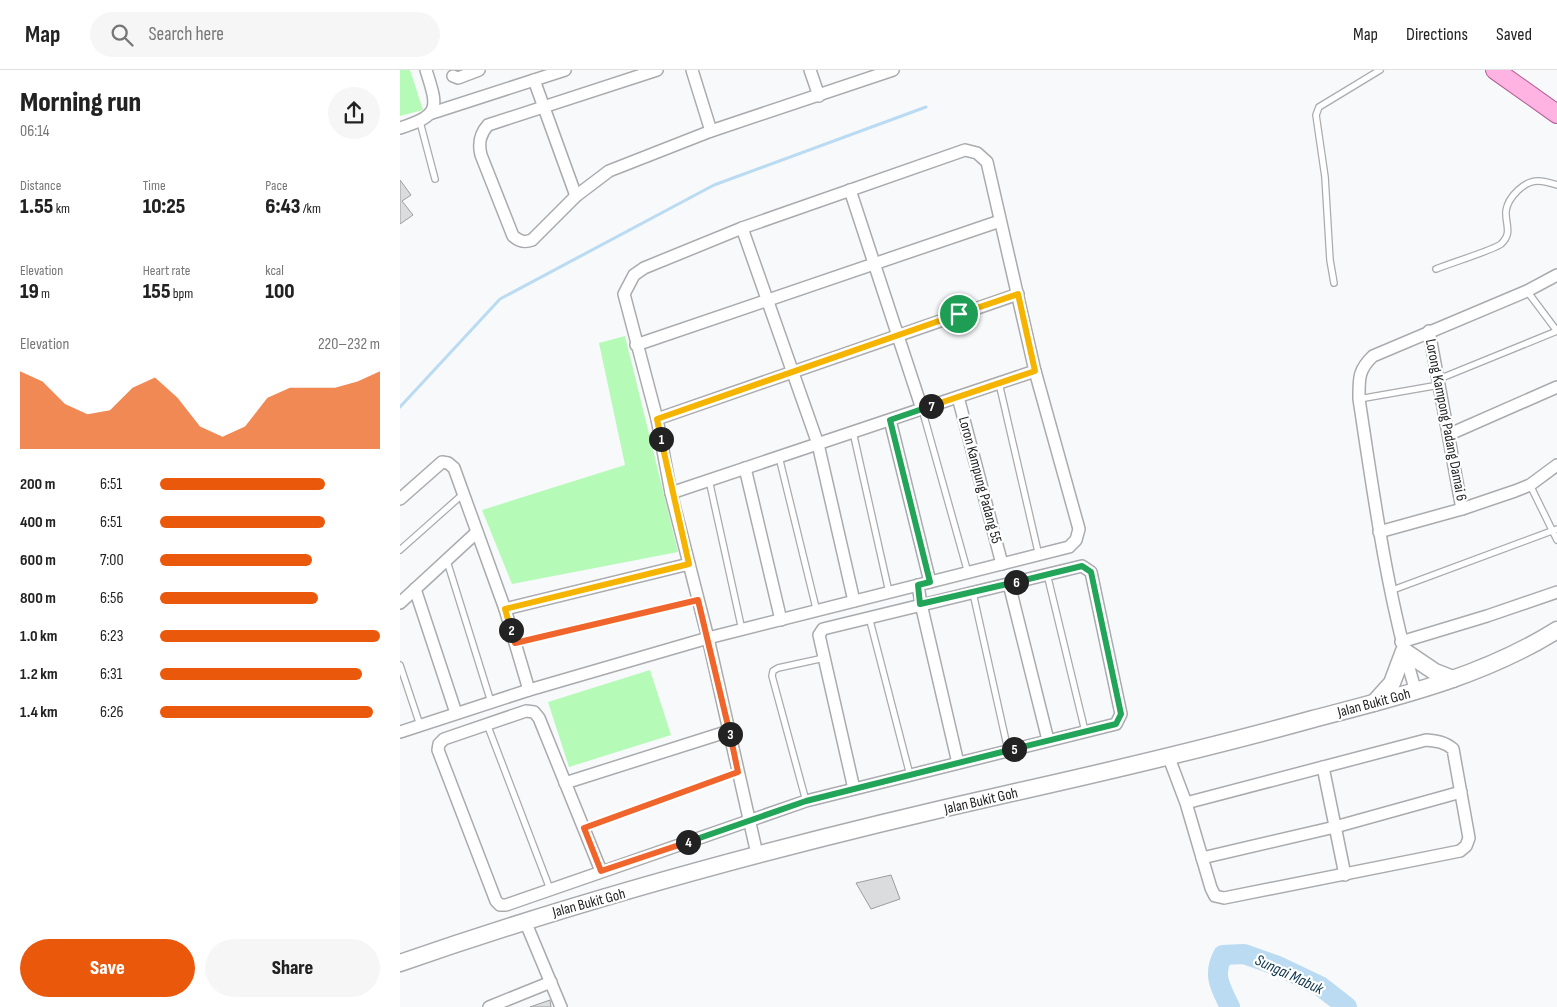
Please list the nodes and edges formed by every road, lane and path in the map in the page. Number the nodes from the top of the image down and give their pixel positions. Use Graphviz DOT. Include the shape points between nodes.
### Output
graph roads {
  1 [pos="426,70"];
  2 [pos="479,70"];
  3 [pos="565,70"];
  4 [pos="657,70"];
  5 [pos="692,70"];
  6 [pos="810,70"];
  7 [pos="893,70"];
  8 [pos="1380,70"];
  9 [pos="1495,70"];
  10 [pos="451,73"];
  11 [pos="534,80"];
  12 [pos="819,96"];
  13 [pos="544,107"];
  14 [pos="432,112"];
  15 [pos="1557,114"];
  16 [pos="420,122"];
  17 [pos="400,128"];
  18 [pos="712,130"];
  19 [pos="434,178"];
  20 [pos="1557,185"];
  21 [pos="850,190"];
  22 [pos="576,196"];
  23 [pos="1000,221"];
  24 [pos="742,228"];
  25 [pos="876,263"];
  26 [pos="1436,269"];
  27 [pos="1557,275"];
  28 [pos="1334,283"];
  29 [pos="1527,290"];
  30 [pos="1018,294"];
  31 [pos="768,299"];
  32 [pos="1429,331"];
  33 [pos="1557,331"];
  34 [pos="900,335"];
  35 [pos="636,346"];
  36 [pos="793,371"];
  37 [pos="1035,371"];
  38 [pos="1439,382"];
  39 [pos="999,383"];
  40 [pos="1557,387"];
  41 [pos="958,397"];
  42 [pos="1359,399"];
  43 [pos="922,409"];
  44 [pos="657,419"];
  45 [pos="890,420"];
  46 [pos="853,432"];
  47 [pos="1450,434"];
  48 [pos="818,444"];
  49 [pos="779,456"];
  50 [pos="1557,465"];
  51 [pos="745,468"];
  52 [pos="709,480"];
  53 [pos="1530,485"];
  54 [pos="672,493"];
  55 [pos="463,494"];
  56 [pos="400,499"];
  57 [pos="1462,509"];
  58 [pos="1555,530"];
  59 [pos="477,532"];
  60 [pos="1379,532"];
  61 [pos="1557,540"];
  62 [pos="400,550"];
  63 [pos="1039,556"];
  64 [pos="447,560"];
  65 [pos="689,564"];
  66 [pos="1002,564"];
  67 [pos="968,573"];
  68 [pos="1047,574"];
  69 [pos="924,583"];
  70 [pos="1009,584"];
  71 [pos="415,589"];
  72 [pos="1390,591"];
  73 [pos="889,592"];
  74 [pos="1557,592"];
  75 [pos="973,593"];
  76 [pos="698,600"];
  77 [pos="854,602"];
  78 [pos="400,603"];
  79 [pos="920,604"];
  80 [pos="505,609"];
  81 [pos="817,612"];
  82 [pos="869,617"];
  83 [pos="781,620"];
  84 [pos="742,630"];
  85 [pos="1557,630"];
  86 [pos="708,638"];
  87 [pos="515,643"];
  88 [pos="1402,647"];
  89 [pos="824,658"];
  90 [pos="400,665"];
  91 [pos="1453,679"];
  92 [pos="529,690"];
  93 [pos="1416,692"];
  94 [pos="491,702"];
  95 [pos="1374,703"];
  96 [pos="456,712"];
  97 [pos="487,724"];
  98 [pos="420,725"];
  99 [pos="729,731"];
  100 [pos="1085,731"];
  101 [pos="400,732"];
  102 [pos="1048,740"];
  103 [pos="1008,750"];
  104 [pos="1169,758"];
  105 [pos="958,763"];
  106 [pos="1323,767"];
  107 [pos="738,772"];
  108 [pos="910,775"];
  109 [pos="566,783"];
  110 [pos="854,789"];
  111 [pos="1461,792"];
  112 [pos="806,801"];
  113 [pos="1186,803"];
  114 [pos="749,822"];
  115 [pos="1335,827"];
  116 [pos="584,828"];
  117 [pos="757,854"];
  118 [pos="1202,858"];
  119 [pos="601,871"];
  120 [pos="1345,875"];
  121 [pos="550,889"];
  122 [pos="525,921"];
  123 [pos="400,963"];
  124 [pos="550,982"];
  125 [pos="489,1007"];
  126 [pos="561,1007"];
  1 -- 14 [label="street" via="435,104"];
  2 -- 10 [label="street" via="458,78"];
  3 -- 11 [label="street"];
  4 -- 13 [label="street"];
  5 -- 18 [label="street"];
  6 -- 12 [label="street"];
  7 -- 12 [label="street"];
  8 -- 28 [label="lane" via="1319,108 1316,115"];
  9 -- 15 [label="main road"];
  11 -- 13 [label="street"];
  11 -- 14 [label="street"];
  12 -- 18 [label="street"];
  13 -- 22 [label="street"];
  13 -- 22 [label="street" via="488,125 480,139 481,155 513,236 522,242 532,240 542,232"];
  14 -- 16 [label="street"];
  16 -- 17 [label="street"];
  16 -- 19 [label="lane"];
  18 -- 22 [label="street" via="609,171"];
  20 -- 26 [label="lane" via="1538,181 1524,185 1512,198 1506,212 1508,236 1500,245"];
  21 -- 23 [label="street" via="965,150 971,151 987,162"];
  21 -- 24 [label="street"];
  21 -- 25 [label="street"];
  23 -- 25 [label="street"];
  23 -- 30 [label="street"];
  24 -- 31 [label="street"];
  24 -- 35 [label="street" via="634,275 624,294"];
  25 -- 31 [label="street"];
  25 -- 34 [label="street"];
  27 -- 29 [label="street"];
  29 -- 32 [label="street"];
  29 -- 33 [label="lane"];
  30 -- 34 [label="street"];
  30 -- 37 [label="street"];
  31 -- 35 [label="street"];
  31 -- 36 [label="street"];
  32 -- 38 [label="street, Lorong Kampong Padang Damai 6"];
  32 -- 42 [label="street" via="1373,356 1363,365 1359,377"];
  33 -- 38 [label="lane"];
  34 -- 36 [label="street"];
  34 -- 43 [label="street"];
  35 -- 44 [label="street"];
  36 -- 44 [label="street"];
  36 -- 48 [label="street"];
  37 -- 39 [label="street"];
  37 -- 63 [label="street" via="1079,529 1076,540 1069,547"];
  38 -- 42 [label="lane"];
  38 -- 47 [label="street, Lorong Kampong Padang Damai 6"];
  39 -- 41 [label="street"];
  39 -- 63 [label="lane"];
  40 -- 47 [label="street"];
  41 -- 43 [label="street"];
  41 -- 66 [label="street, Loron Kampung Padang 55"];
  42 -- 60 [label="street"];
  43 -- 45 [label="street"];
  43 -- 67 [label="lane"];
  44 -- 54 [label="street"];
  45 -- 46 [label="street"];
  45 -- 69 [label="street"];
  46 -- 48 [label="street"];
  46 -- 73 [label="lane"];
  47 -- 57 [label="street, Lorong Kampong Padang Damai 6"];
  48 -- 49 [label="street"];
  48 -- 77 [label="street"];
  49 -- 51 [label="street"];
  49 -- 81 [label="lane"];
  50 -- 53 [label="street"];
  51 -- 52 [label="street"];
  51 -- 83 [label="street"];
  52 -- 54 [label="street"];
  52 -- 84 [label="lane"];
  53 -- 57 [label="street"];
  53 -- 58 [label="lane"];
  54 -- 65 [label="street"];
  55 -- 56 [label="street" via="454,468 442,462"];
  55 -- 59 [label="street"];
  55 -- 62 [label="lane"];
  57 -- 60 [label="street"];
  58 -- 61 [label="lane"];
  58 -- 72 [label="lane"];
  59 -- 64 [label="street"];
  59 -- 80 [label="street"];
  60 -- 72 [label="street"];
  63 -- 66 [label="street"];
  64 -- 71 [label="street"];
  64 -- 94 [label="lane"];
  65 -- 76 [label="street"];
  65 -- 80 [label="street"];
  66 -- 67 [label="street"];
  67 -- 69 [label="street"];
  68 -- 70 [label="street"];
  68 -- 100 [label="lane"];
  68 -- 100 [label="street" via="1082,566 1091,572 1121,714 1116,724"];
  69 -- 73 [label="street"];
  69 -- 79 [label="street"];
  70 -- 75 [label="street"];
  70 -- 102 [label="street"];
  71 -- 78 [label="street"];
  71 -- 96 [label="street"];
  72 -- 88 [label="street"];
  73 -- 77 [label="street"];
  74 -- 88 [label="street"];
  75 -- 79 [label="street"];
  75 -- 103 [label="lane"];
  76 -- 86 [label="street"];
  76 -- 87 [label="lane"];
  77 -- 81 [label="street"];
  79 -- 82 [label="street"];
  79 -- 105 [label="street"];
  80 -- 87 [label="street"];
  81 -- 83 [label="street"];
  82 -- 89 [label="street" via="823,629 819,635"];
  82 -- 108 [label="lane"];
  83 -- 84 [label="street"];
  84 -- 86 [label="street"];
  85 -- 91 [label="main road, Jalan Bukit Goh" via="1516,655"];
  86 -- 92 [label="street"];
  86 -- 99 [label="street"];
  87 -- 92 [label="street"];
  88 -- 91 [label="main road" via="1435,672"];
  88 -- 93 [label="street"];
  88 -- 95 [label="main road" via="1392,683"];
  89 -- 110 [label="street"];
  89 -- 112 [label="lane" via="778,668 772,676"];
  90 -- 98 [label="lane"];
  91 -- 93 [label="main road, Jalan Bukit Goh"];
  92 -- 94 [label="street"];
  93 -- 95 [label="main road, Jalan Bukit Goh"];
  94 -- 96 [label="street"];
  95 -- 104 [label="main road, Jalan Bukit Goh"];
  96 -- 98 [label="street"];
  97 -- 109 [label="street" via="526,711 534,712"];
  97 -- 121 [label="lane"];
  97 -- 121 [label="street" via="444,739 438,750 492,892 500,905 506,905"];
  98 -- 101 [label="street"];
  99 -- 107 [label="street"];
  99 -- 109 [label="street"];
  100 -- 102 [label="street"];
  102 -- 103 [label="street"];
  103 -- 105 [label="street"];
  104 -- 113 [label="street"];
  104 -- 117 [label="main road, Jalan Bukit Goh"];
  105 -- 108 [label="street"];
  106 -- 111 [label="street" via="1426,740 1438,741 1454,749"];
  106 -- 113 [label="street"];
  106 -- 115 [label="street"];
  107 -- 114 [label="street"];
  107 -- 116 [label="lane"];
  108 -- 110 [label="street"];
  109 -- 116 [label="street"];
  110 -- 112 [label="street"];
  111 -- 115 [label="street"];
  111 -- 120 [label="street" via="1469,838 1460,851"];
  112 -- 114 [label="street"];
  113 -- 118 [label="street"];
  114 -- 117 [label="street"];
  114 -- 119 [label="street"];
  115 -- 118 [label="street"];
  115 -- 120 [label="street"];
  116 -- 119 [label="street"];
  117 -- 122 [label="main road, Jalan Bukit Goh"];
  118 -- 120 [label="street" via="1215,896 1224,898"];
  119 -- 121 [label="street"];
  122 -- 123 [label="main road, Jalan Bukit Goh"];
  122 -- 124 [label="street"];
  124 -- 125 [label="street"];
  124 -- 126 [label="street"];
}
